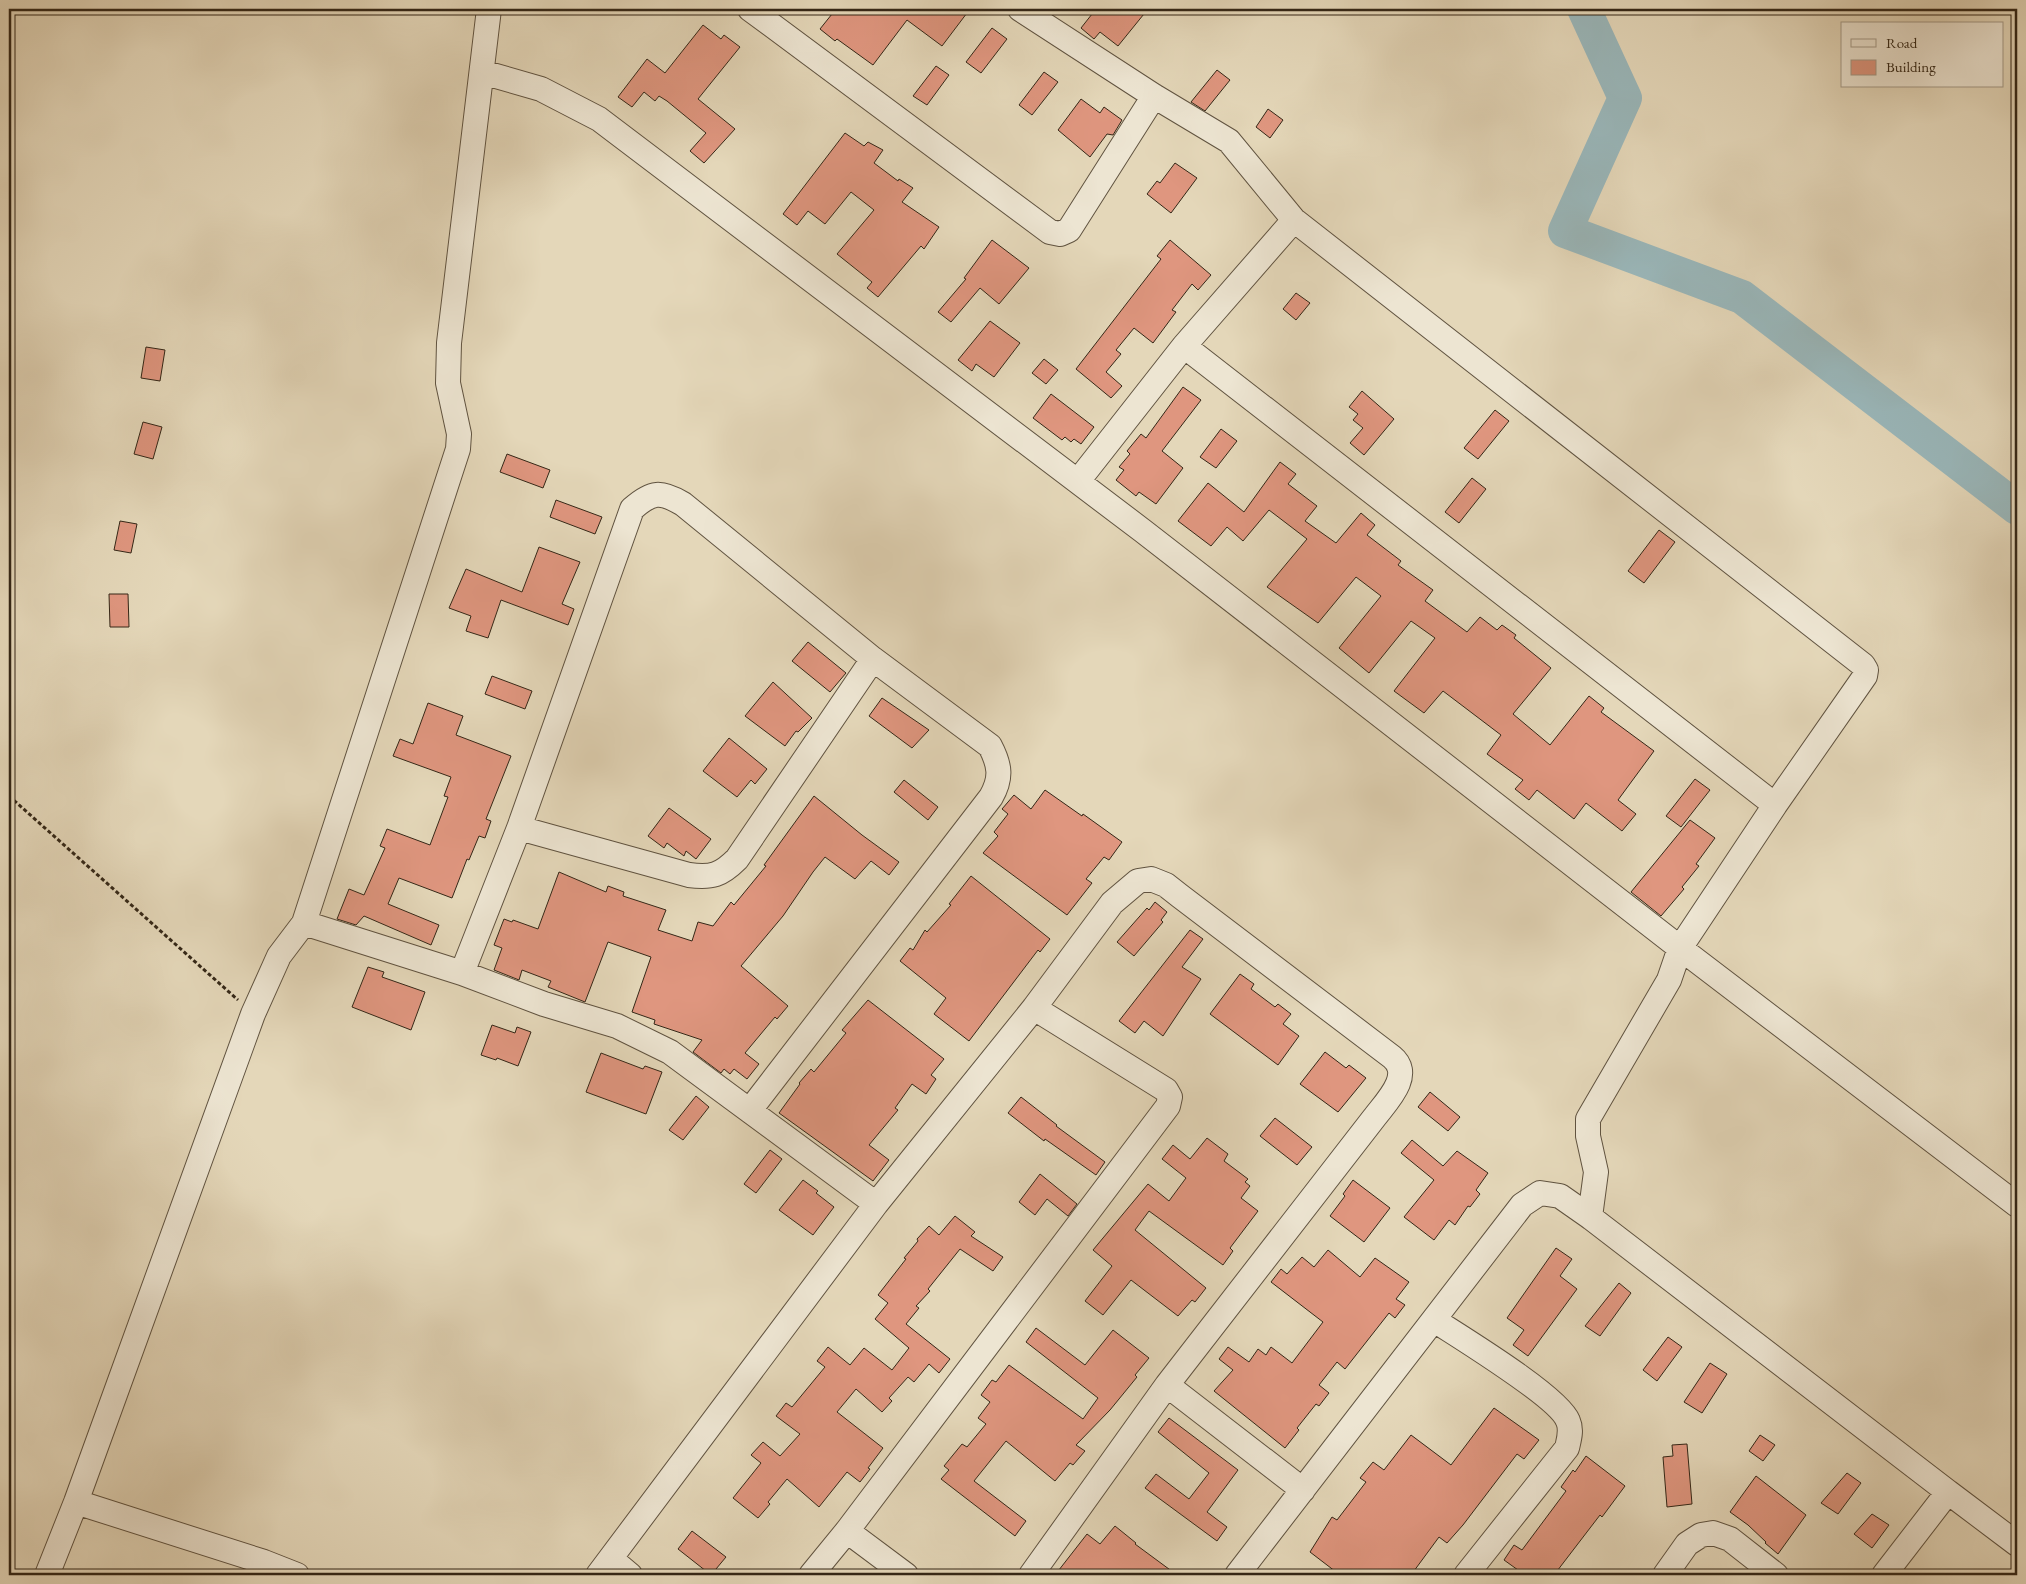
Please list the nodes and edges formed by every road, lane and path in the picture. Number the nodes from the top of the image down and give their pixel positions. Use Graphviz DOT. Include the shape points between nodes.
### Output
graph roads {
  1 [pos="489,9"];
  2 [pos="750,9"];
  3 [pos="1020,9"];
  4 [pos="482,72"];
  5 [pos="1154,96"];
  6 [pos="1294,220"];
  7 [pos="1184,346"];
  8 [pos="1078,481"];
  9 [pos="873,659"];
  10 [pos="9,796"];
  11 [pos="1775,805"];
  12 [pos="518,828"];
  13 [pos="304,922"];
  14 [pos="1680,948"];
  15 [pos="462,973"];
  16 [pos="1034,1008"];
  17 [pos="253,1014"];
  18 [pos="750,1110"];
  19 [pos="876,1204"];
  20 [pos="2017,1205"];
  21 [pos="1590,1217"];
  22 [pos="1434,1320"];
  23 [pos="1166,1385"];
  24 [pos="1303,1490"];
  25 [pos="1948,1492"];
  26 [pos="76,1502"];
  27 [pos="847,1531"];
  28 [pos="2017,1544"];
  29 [pos="604,1567"];
  30 [pos="47,1575"];
  31 [pos="297,1575"];
  32 [pos="630,1575"];
  33 [pos="811,1575"];
  34 [pos="906,1575"];
  35 [pos="1031,1575"];
  36 [pos="1237,1575"];
  37 [pos="1466,1575"];
  38 [pos="1665,1575"];
  39 [pos="1776,1575"];
  40 [pos="1884,1575"];
  1 -- 4 [label="street"];
  2 -- 5 [label="street" via="1050,232 1060,234 1069,230"];
  3 -- 5 [label="street"];
  4 -- 8 [label="street" via="541,88 599,120"];
  4 -- 13 [label="street" via="449,343 448,383 458,428 458,449"];
  5 -- 6 [label="street" via="1229,141"];
  6 -- 7 [label="street"];
  6 -- 11 [label="street" via="1863,665 1865,676"];
  7 -- 8 [label="street"];
  7 -- 11 [label="street"];
  8 -- 14 [label="street"];
  9 -- 12 [label="street" via="737,859 726,870 712,876 689,875"];
  9 -- 12 [label="street" via="683,504 668,495 654,494 643,499 632,508"];
  9 -- 18 [label="street" via="990,746 997,758 998,786"];
  10 -- 17 [label="path"];
  11 -- 14 [label="street"];
  12 -- 15 [label="street"];
  13 -- 15 [label="street"];
  13 -- 17 [label="street" via="279,956"];
  14 -- 20 [label="street"];
  14 -- 21 [label="street" via="1669,980 1588,1119 1588,1136 1596,1172"];
  15 -- 18 [label="street" via="544,1004 617,1026 670,1052"];
  16 -- 19 [label="street"];
  16 -- 23 [label="street" via="1112,903 1138,881 1150,879 1166,885 1392,1057 1401,1068 1399,1082 1374,1118"];
  16 -- 27 [label="street" via="1166,1090 1170,1097 1168,1106"];
  17 -- 26 [label="street"];
  18 -- 19 [label="street"];
  19 -- 29 [label="street"];
  21 -- 22 [label="street" via="1560,1196 1540,1193 1522,1205"];
  21 -- 25 [label="street"];
  22 -- 24 [label="street"];
  22 -- 37 [label="street" via="1503,1365 1560,1409 1568,1421 1570,1433 1567,1448"];
  23 -- 24 [label="street"];
  23 -- 35 [label="street"];
  24 -- 36 [label="street"];
  25 -- 28 [label="street"];
  25 -- 40 [label="street"];
  26 -- 30 [label="street"];
  26 -- 31 [label="street"];
  27 -- 33 [label="street"];
  27 -- 34 [label="street"];
  29 -- 32 [label="street"];
  38 -- 39 [label="street" via="1688,1544 1714,1533 1730,1539"];
}
